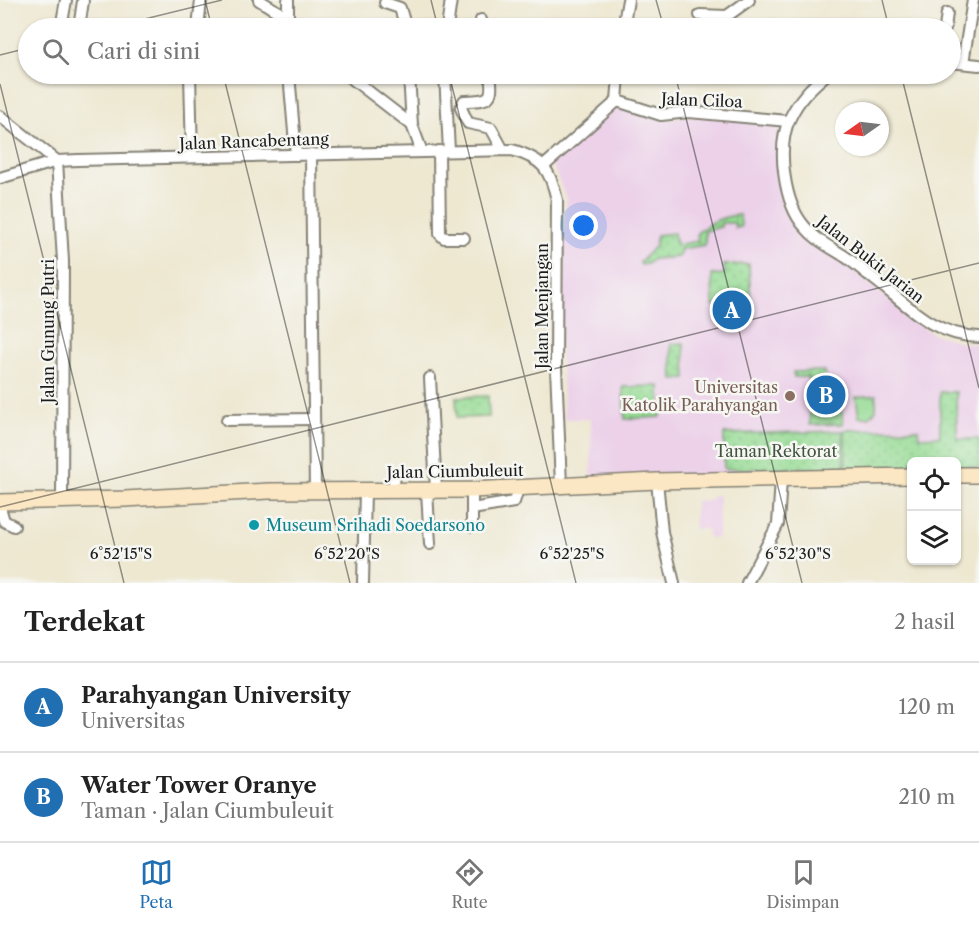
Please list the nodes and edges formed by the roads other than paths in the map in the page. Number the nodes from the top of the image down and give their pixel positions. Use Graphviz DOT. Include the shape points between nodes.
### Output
graph roads {
  1 [pos="66,0"];
  2 [pos="201,0"];
  3 [pos="259,0"];
  4 [pos="288,0"];
  5 [pos="451,0"];
  6 [pos="628,0"];
  7 [pos="749,0"];
  8 [pos="974,0"];
  9 [pos="84,1"];
  10 [pos="385,3"];
  11 [pos="947,13"];
  12 [pos="700,15"];
  13 [pos="63,18"];
  14 [pos="81,18"];
  15 [pos="199,18"];
  16 [pos="282,18"];
  17 [pos="290,18"];
  18 [pos="403,18"];
  19 [pos="448,18"];
  20 [pos="625,18"];
  21 [pos="946,18"];
  22 [pos="963,63"];
  23 [pos="979,65"];
  24 [pos="190,84"];
  25 [pos="290,84"];
  26 [pos="359,84"];
  27 [pos="410,84"];
  28 [pos="445,84"];
  29 [pos="492,84"];
  30 [pos="618,84"];
  31 [pos="814,84"];
  32 [pos="617,101"];
  33 [pos="0,116"];
  34 [pos="788,121"];
  35 [pos="412,125"];
  36 [pos="508,150"];
  37 [pos="444,151"];
  38 [pos="422,152"];
  39 [pos="311,154"];
  40 [pos="296,155"];
  41 [pos="192,158"];
  42 [pos="57,161"];
  43 [pos="544,166"];
  44 [pos="0,178"];
  45 [pos="464,238"];
  46 [pos="979,337"];
  47 [pos="430,378"];
  48 [pos="314,419"];
  49 [pos="227,420"];
  50 [pos="979,475"];
  51 [pos="907,476"];
  52 [pos="961,476"];
  53 [pos="781,480"];
  54 [pos="657,481"];
  55 [pos="561,485"];
  56 [pos="518,489"];
  57 [pos="365,490"];
  58 [pos="431,490"];
  59 [pos="472,490"];
  60 [pos="315,491"];
  61 [pos="62,501"];
  62 [pos="0,502"];
  63 [pos="0,507"];
  64 [pos="472,509"];
  65 [pos="14,526"];
  66 [pos="472,526"];
  67 [pos="430,544"];
  68 [pos="363,583"];
  69 [pos="674,583"];
  70 [pos="747,583"];
  1 -- 13 [label="street"];
  2 -- 15 [label="street"];
  3 -- 16 [label="street"];
  4 -- 17 [label="street"];
  5 -- 19 [label="street"];
  6 -- 20 [label="street"];
  7 -- 12 [label="street" via="727,16"];
  8 -- 22 [label="street"];
  9 -- 14 [label="street"];
  10 -- 18 [label="street" via="400,8"];
  11 -- 21 [label="street"];
  22 -- 23 [label="street"];
  24 -- 41 [label="street"];
  25 -- 40 [label="street"];
  26 -- 35 [label="street"];
  27 -- 35 [label="street"];
  28 -- 37 [label="street"];
  29 -- 36 [label="street" via="489,98 464,101 461,108 468,123 491,129"];
  30 -- 32 [label="street"];
  31 -- 34 [label="street, Jalan Bukit Jarian"];
  32 -- 34 [label="street, Jalan Ciloa" via="661,115 689,112"];
  32 -- 43 [label="street"];
  33 -- 42 [label="street"];
  34 -- 46 [label="street, Jalan Bukit Jarian" via="784,143 788,195 805,228 931,324 954,335"];
  35 -- 38 [label="street"];
  36 -- 37 [label="street, Jalan Rancabentang"];
  36 -- 43 [label="street" via="535,158"];
  37 -- 38 [label="street, Jalan Rancabentang"];
  37 -- 45 [label="street" via="440,234 444,238"];
  38 -- 39 [label="street, Jalan Rancabentang"];
  39 -- 40 [label="street, Jalan Rancabentang"];
  39 -- 48 [label="street"];
  40 -- 41 [label="street, Jalan Rancabentang"];
  41 -- 42 [label="street, Jalan Rancabentang"];
  42 -- 44 [label="street, Jalan Rancabentang"];
  42 -- 61 [label="street, Jalan Gunung Putri" via="63,261"];
  43 -- 55 [label="street, Jalan Menjangan" via="557,200 556,367"];
  47 -- 58 [label="street"];
  48 -- 49 [label="street"];
  48 -- 60 [label="street"];
  50 -- 52 [label="main road"];
  51 -- 53 [label="main road, Jalan Ciumbuleuit"];
  53 -- 54 [label="main road, Jalan Ciumbuleuit"];
  53 -- 70 [label="street" via="778,524"];
  54 -- 55 [label="main road, Jalan Ciumbuleuit"];
  54 -- 69 [label="street" via="662,532"];
  55 -- 56 [label="main road, Jalan Ciumbuleuit"];
  56 -- 59 [label="main road, Jalan Ciumbuleuit"];
  56 -- 64 [label="street" via="514,502"];
  57 -- 58 [label="main road, Jalan Ciumbuleuit" via="394,483"];
  57 -- 60 [label="main road, Jalan Ciumbuleuit"];
  57 -- 68 [label="street"];
  58 -- 59 [label="main road, Jalan Ciumbuleuit"];
  58 -- 67 [label="street"];
  59 -- 64 [label="street"];
  60 -- 61 [label="main road, Jalan Ciumbuleuit"];
  61 -- 62 [label="main road, Jalan Ciumbuleuit"];
  63 -- 65 [label="street" via="4,521"];
  64 -- 66 [label="street"];
}
